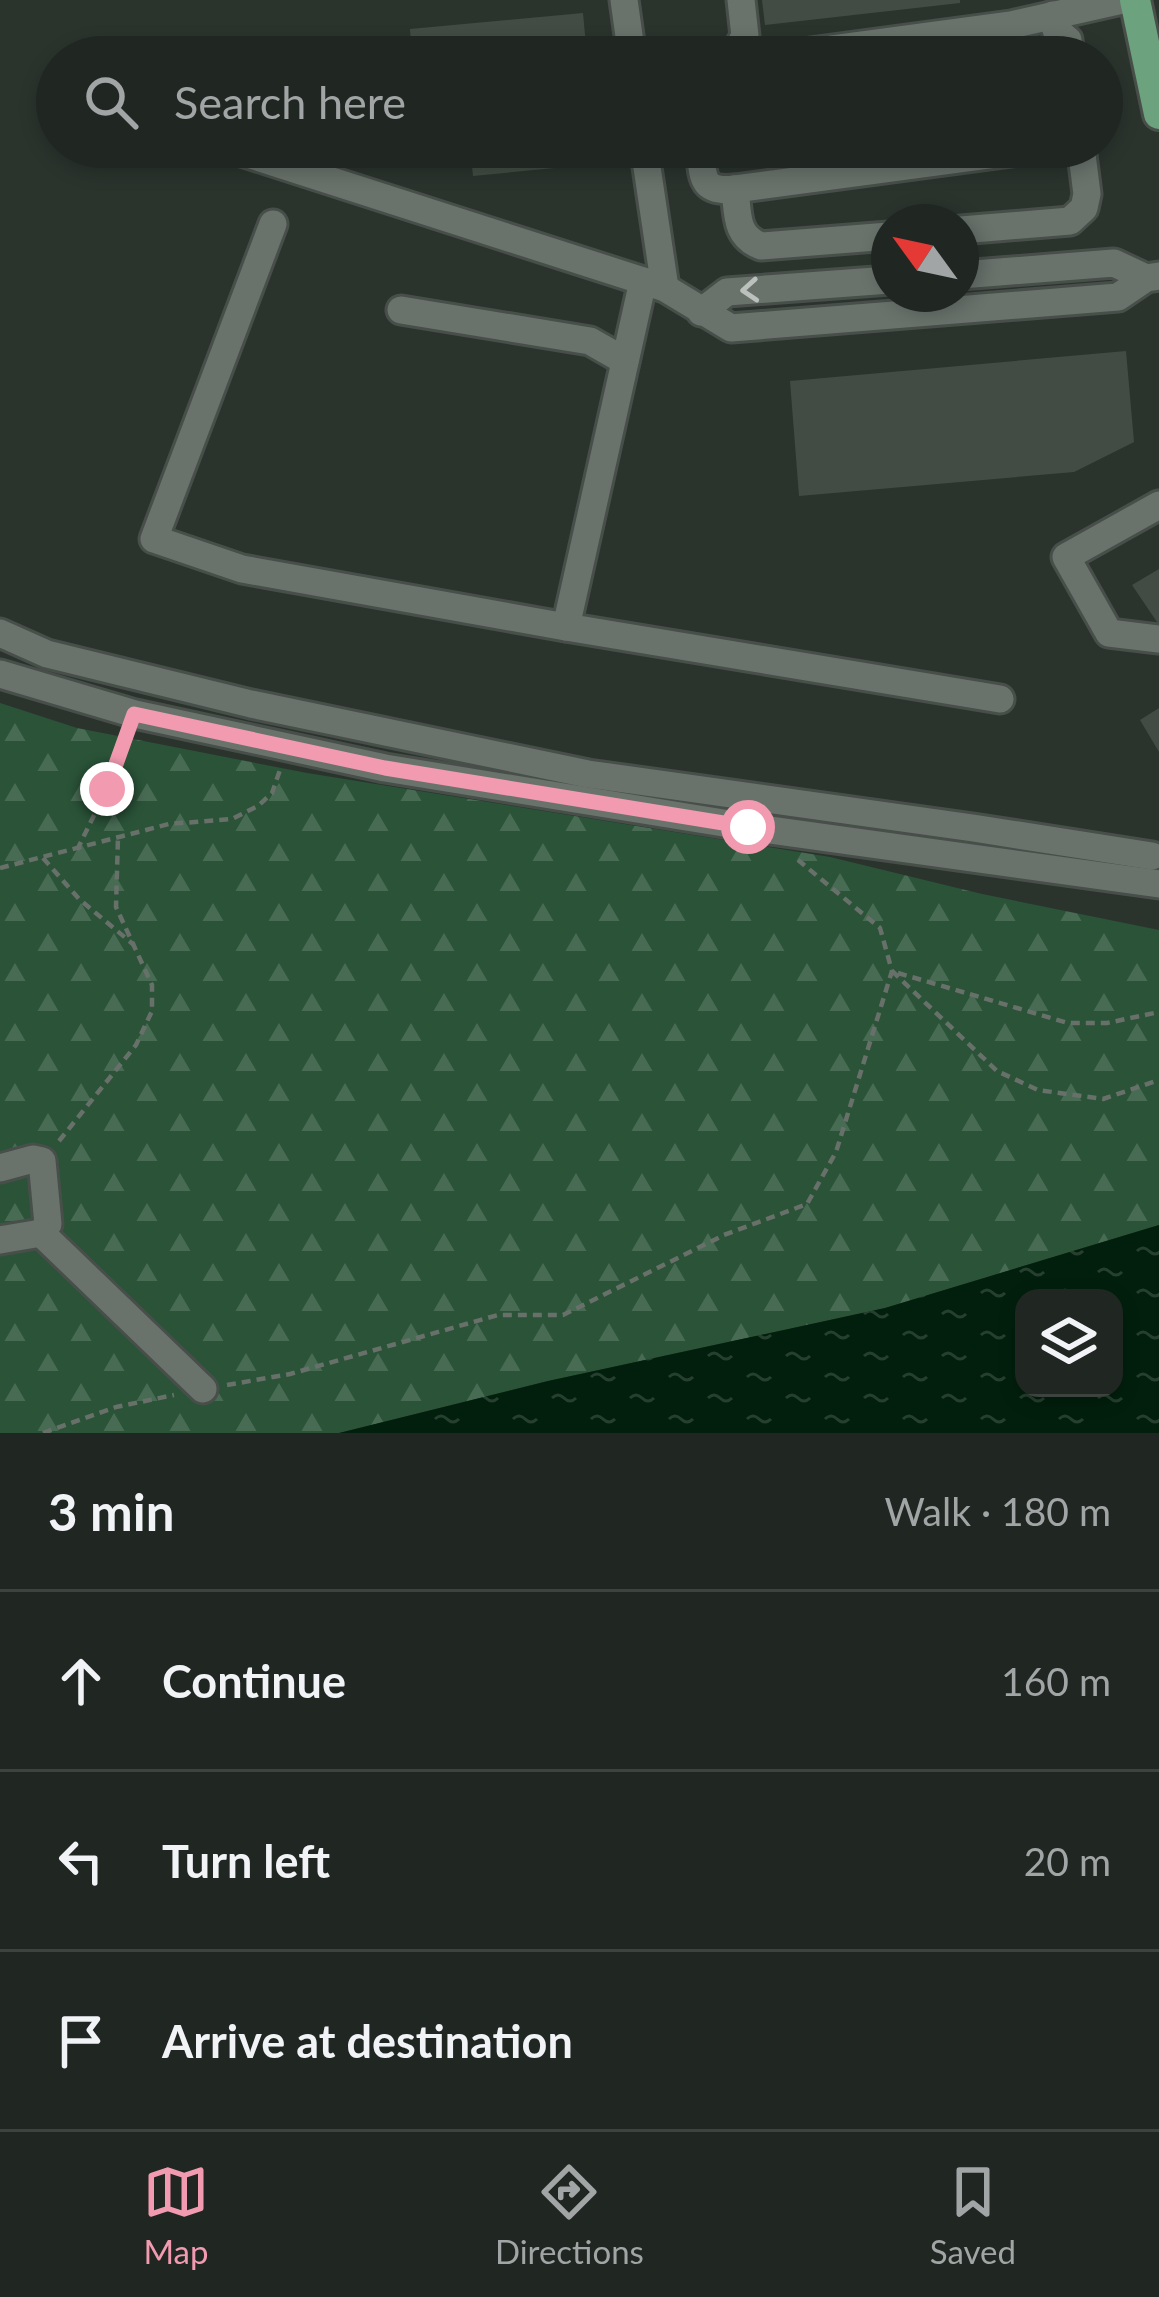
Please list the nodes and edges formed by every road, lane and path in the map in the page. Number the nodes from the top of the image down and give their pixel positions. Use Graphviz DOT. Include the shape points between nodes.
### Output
graph roads {
  1 [pos="623,0"];
  2 [pos="741,0"];
  3 [pos="1122,0"];
  4 [pos="1135,0"];
  5 [pos="1052,34"];
  6 [pos="629,36"];
  7 [pos="745,36"];
  8 [pos="929,36"];
  9 [pos="1159,115"];
  10 [pos="292,168"];
  11 [pos="646,168"];
  12 [pos="703,168"];
  13 [pos="892,168"];
  14 [pos="1084,168"];
  15 [pos="735,189"];
  16 [pos="273,224"];
  17 [pos="979,229"];
  18 [pos="871,237"];
  19 [pos="1020,270"];
  20 [pos="979,273"];
  21 [pos="1152,277"];
  22 [pos="871,281"];
  23 [pos="654,284"];
  24 [pos="816,285"];
  25 [pos="979,304"];
  26 [pos="1023,304"];
  27 [pos="401,310"];
  28 [pos="701,312"];
  29 [pos="871,312"];
  30 [pos="819,321"];
  31 [pos="625,361"];
  32 [pos="1159,506"];
  33 [pos="566,627"];
  34 [pos="0,633"];
  35 [pos="1159,639"];
  36 [pos="0,674"];
  37 [pos="1000,699"];
  38 [pos="134,714"];
  39 [pos="288,748"];
  40 [pos="118,838"];
  41 [pos="77,850"];
  42 [pos="43,858"];
  43 [pos="796,859"];
  44 [pos="0,868"];
  45 [pos="1156,870"];
  46 [pos="135,946"];
  47 [pos="892,971"];
  48 [pos="1159,1012"];
  49 [pos="1159,1080"];
  50 [pos="42,1161"];
  51 [pos="0,1168"];
  52 [pos="40,1233"];
  53 [pos="0,1240"];
  54 [pos="203,1389"];
  55 [pos="43,1433"];
  1 -- 6 [label="street"];
  2 -- 7 [label="street"];
  3 -- 5 [label="street"];
  4 -- 9 [label="main road"];
  5 -- 8 [label="street" via="1011,25"];
  10 -- 23 [label="street"];
  11 -- 23 [label="street"];
  12 -- 15 [label="street" via="708,185"];
  13 -- 15 [label="street"];
  14 -- 17 [label="street" via="1084,208 1070,221"];
  15 -- 18 [label="street" via="740,232 749,242"];
  16 -- 33 [label="street" via="154,539 242,569"];
  19 -- 20 [label="street"];
  19 -- 21 [label="street" via="1114,263"];
  19 -- 26 [label="street"];
  21 -- 26 [label="street" via="1118,297"];
  22 -- 24 [label="street"];
  23 -- 28 [label="street"];
  23 -- 31 [label="street"];
  24 -- 28 [label="street, one-way" via="727,292"];
  24 -- 30 [label="street"];
  25 -- 26 [label="street"];
  27 -- 31 [label="street" via="590,341"];
  28 -- 30 [label="street" via="731,328"];
  29 -- 30 [label="street"];
  31 -- 33 [label="street"];
  32 -- 35 [label="street" via="1066,557 1108,633"];
  33 -- 37 [label="street"];
  34 -- 45 [label="street" via="47,654 228,699 588,774 974,828"];
  36 -- 38 [label="street"];
  38 -- 39 [label="street"];
  38 -- 41 [label="path"];
  39 -- 40 [label="path" via="272,793 258,806 232,819"];
  39 -- 45 [label="street" via="748,827"];
  40 -- 41 [label="path"];
  40 -- 46 [label="path" via="116,908"];
  41 -- 42 [label="path"];
  42 -- 44 [label="path"];
  42 -- 46 [label="path"];
  43 -- 47 [label="path" via="880,928"];
  46 -- 50 [label="path" via="152,985 152,1011 136,1045"];
  47 -- 48 [label="path" via="1068,1023"];
  47 -- 49 [label="path" via="997,1071 1038,1090 1103,1099"];
  47 -- 54 [label="path" via="836,1152 807,1204 724,1235 563,1315 497,1316 290,1374"];
  50 -- 51 [label="street"];
  50 -- 52 [label="street" via="48,1224"];
  52 -- 53 [label="street"];
  52 -- 54 [label="street"];
  54 -- 55 [label="path"];
}
